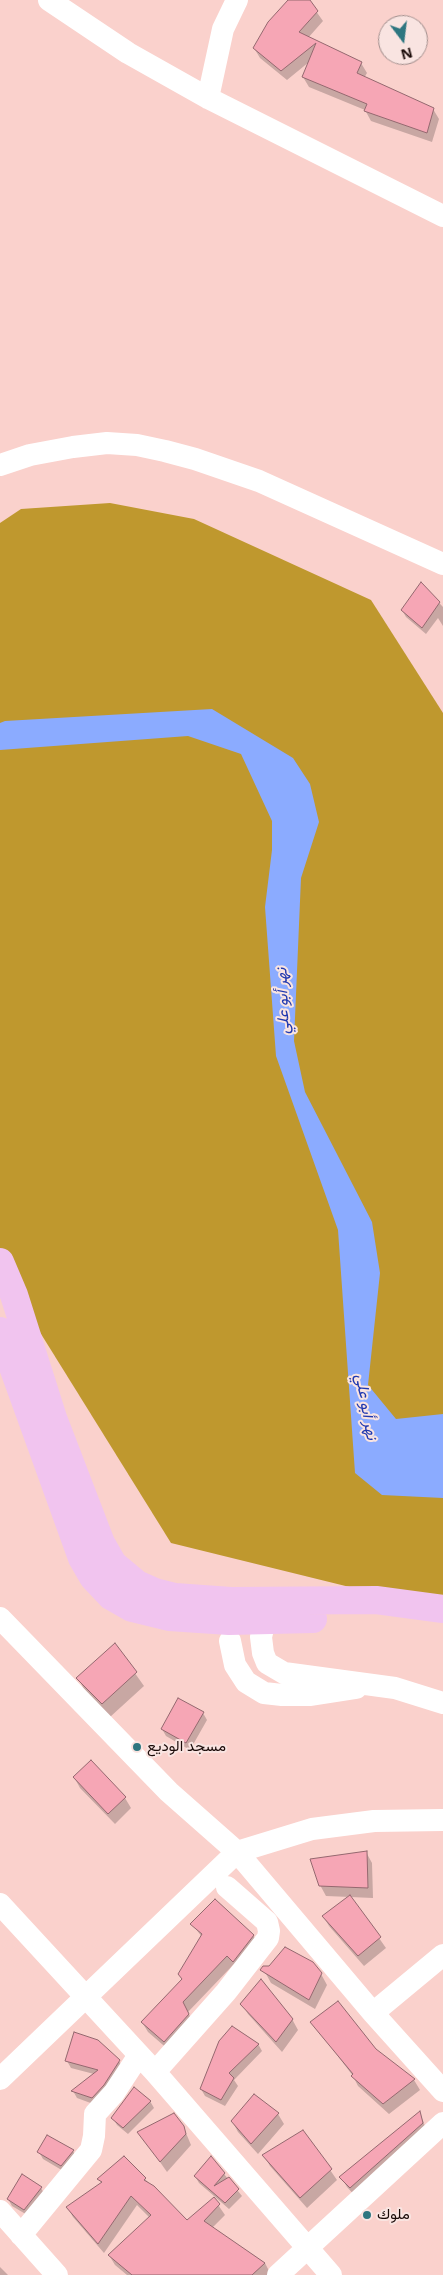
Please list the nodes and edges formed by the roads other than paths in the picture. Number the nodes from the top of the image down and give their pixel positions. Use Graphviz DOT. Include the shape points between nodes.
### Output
graph roads {
  1 [pos="49,0"];
  2 [pos="237,0"];
  3 [pos="208,98"];
  4 [pos="443,216"];
  5 [pos="0,466"];
  6 [pos="443,564"];
  7 [pos="0,1262"];
  8 [pos="0,1331"];
  9 [pos="443,1608"];
  10 [pos="0,1618"];
  11 [pos="265,1620"];
  12 [pos="443,1626"];
  13 [pos="230,1641"];
  14 [pos="374,1685"];
  15 [pos="443,1702"];
  16 [pos="443,1820"];
  17 [pos="237,1852"];
  18 [pos="227,1887"];
  19 [pos="0,1904"];
  20 [pos="443,1955"];
  21 [pos="86,1998"];
  22 [pos="373,2013"];
  23 [pos="139,2055"];
  24 [pos="155,2072"];
  25 [pos="0,2078"];
  26 [pos="443,2091"];
  27 [pos="443,2123"];
  28 [pos="0,2211"];
  29 [pos="21,2235"];
  30 [pos="307,2249"];
  31 [pos="58,2275"];
  32 [pos="278,2275"];
  33 [pos="331,2275"];
  1 -- 3 [label="street" via="128,52"];
  2 -- 3 [label="street" via="222,30"];
  3 -- 4 [label="street"];
  5 -- 6 [label="street" via="30,455 107,443 165,451 259,481"];
  7 -- 9 [label="main road" via="14,1295 53,1418 101,1543 113,1564 137,1584 155,1592 230,1606 376,1600"];
  8 -- 11 [label="main road" via="65,1515 93,1577 111,1596 132,1608 169,1617"];
  10 -- 17 [label="street" via="169,1792"];
  11 -- 12 [label="main road" via="370,1618"];
  11 -- 14 [label="street" via="261,1637 263,1653 272,1667 284,1673"];
  13 -- 14 [label="street" via="235,1665 246,1682 264,1693 320,1694"];
  14 -- 15 [label="street"];
  16 -- 17 [label="street" via="374,1821 328,1826"];
  17 -- 21 [label="street"];
  17 -- 22 [label="street"];
  18 -- 24 [label="street" via="267,1922 268,1938 226,1992"];
  19 -- 21 [label="street"];
  20 -- 22 [label="street"];
  21 -- 23 [label="street"];
  21 -- 25 [label="street"];
  22 -- 26 [label="street"];
  23 -- 24 [label="street"];
  23 -- 29 [label="street" via="114,2093 95,2114 91,2150"];
  24 -- 30 [label="street"];
  27 -- 30 [label="street"];
  28 -- 29 [label="street"];
  29 -- 31 [label="street"];
  30 -- 32 [label="street"];
  30 -- 33 [label="street"];
}
